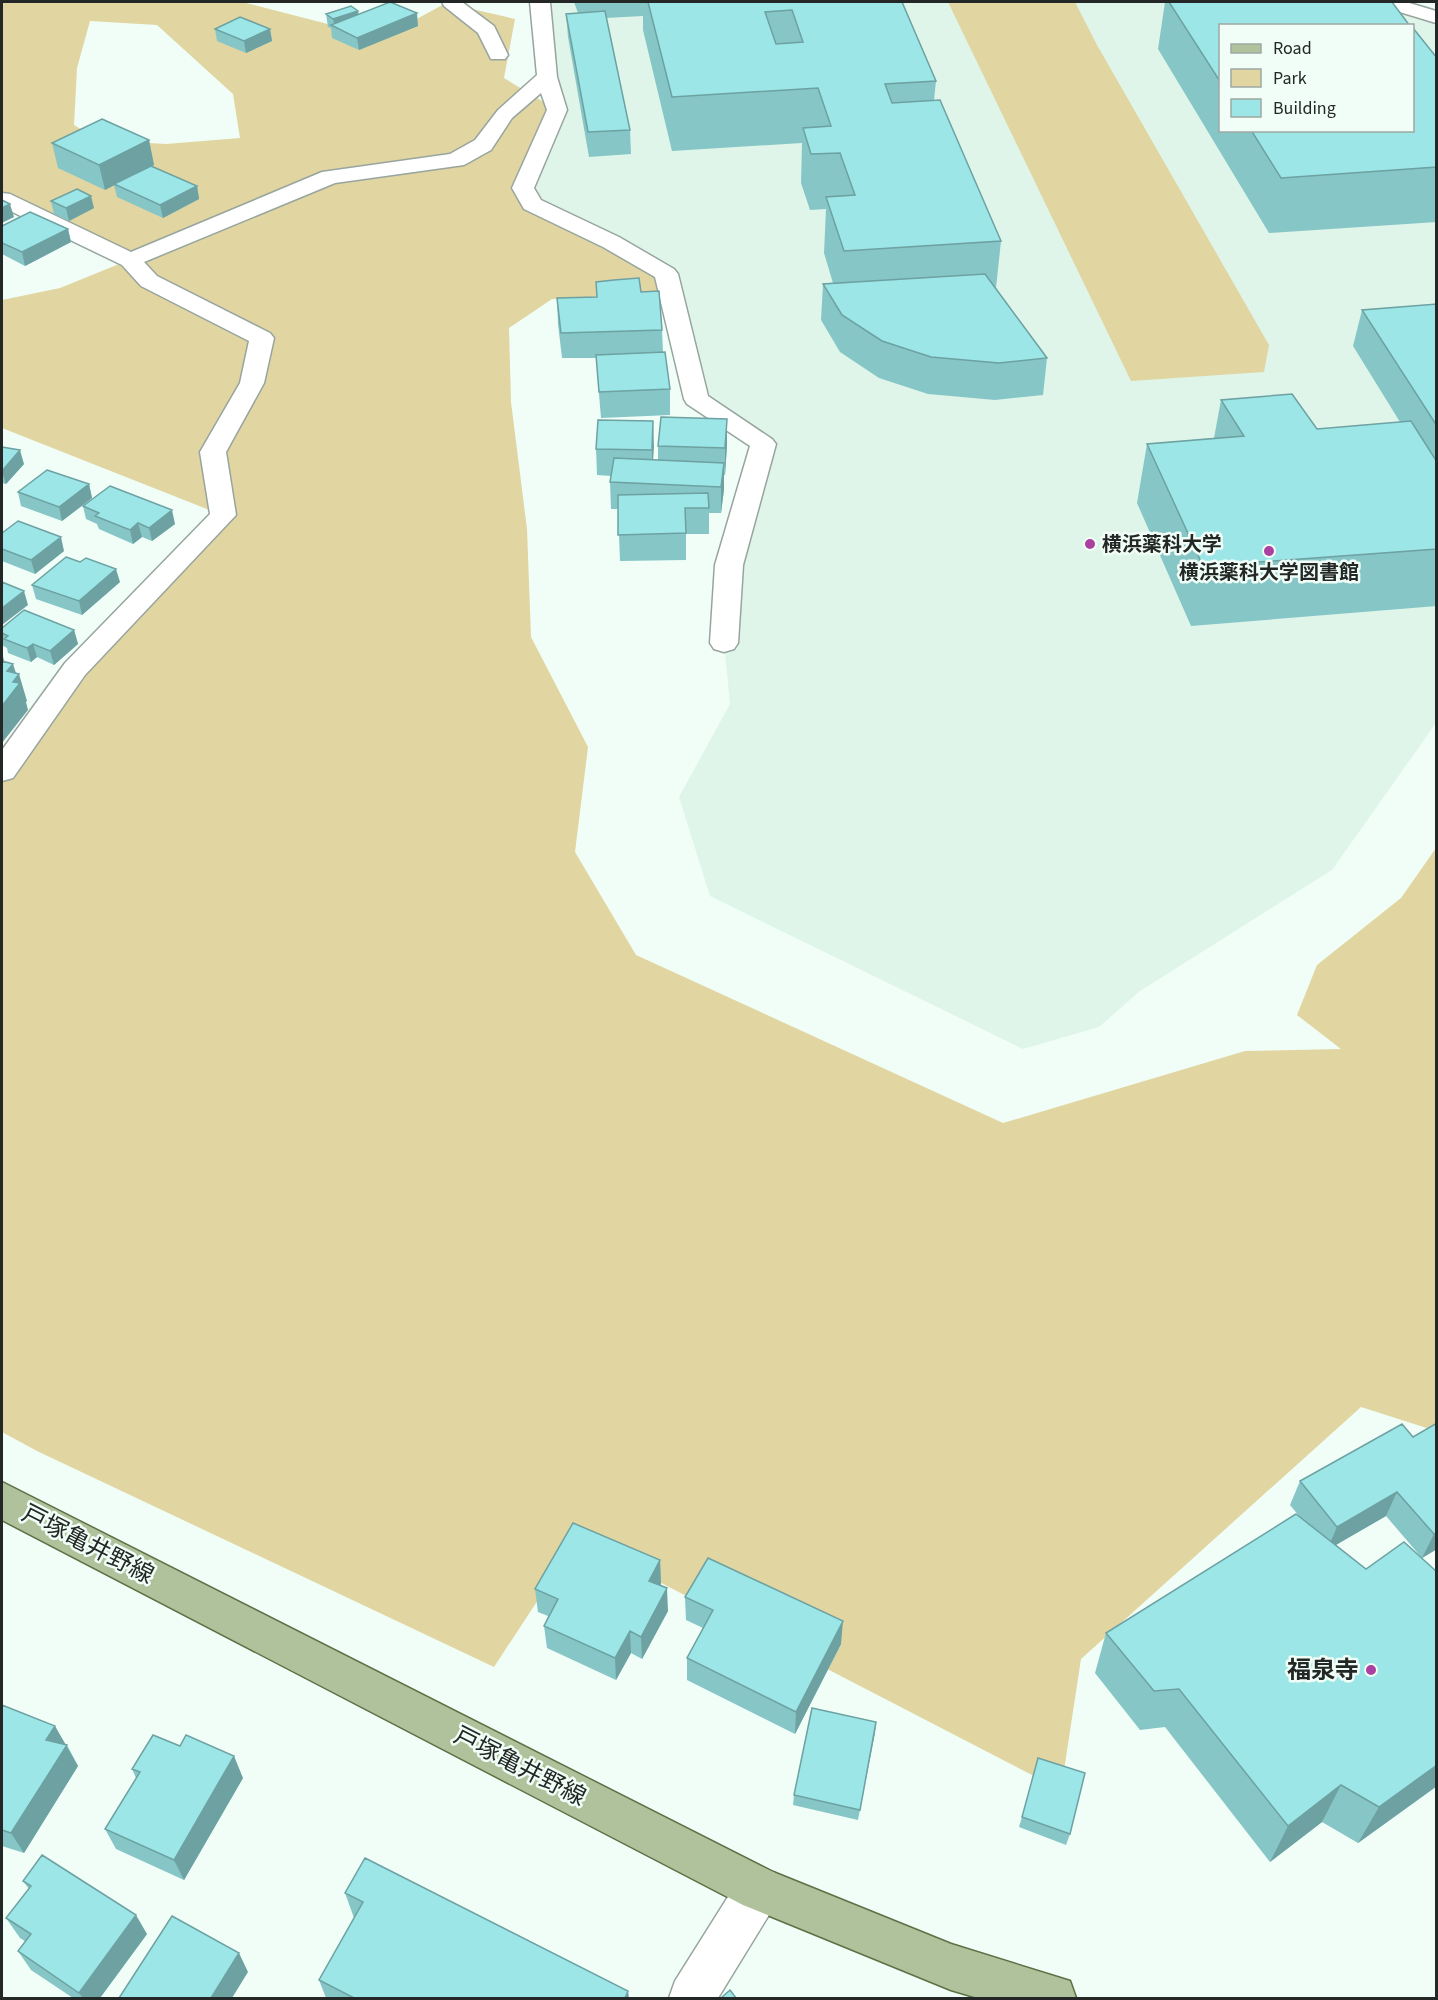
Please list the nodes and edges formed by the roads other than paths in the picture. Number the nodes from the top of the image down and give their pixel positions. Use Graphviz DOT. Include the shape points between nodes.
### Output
graph roads {
  1 [pos="451,2"];
  2 [pos="540,2"];
  3 [pos="1387,2"];
  4 [pos="1437,17"];
  5 [pos="498,55"];
  6 [pos="547,77"];
  7 [pos="2,199"];
  8 [pos="130,260"];
  9 [pos="724,644"];
  10 [pos="2,771"];
  11 [pos="2,1500"];
  12 [pos="759,1889"];
  13 [pos="692,1998"];
  14 [pos="1053,1998"];
  1 -- 5 [label="street" via="487,30"];
  2 -- 6 [label="street"];
  3 -- 4 [label="street"];
  6 -- 8 [label="street" via="505,114 483,145 456,160 330,177"];
  6 -- 9 [label="street" via="557,110 523,188 532,204 666,274 696,399 763,444 729,565"];
  7 -- 8 [label="street"];
  8 -- 10 [label="street" via="149,281 262,338 252,383 213,452 222,515 75,669"];
  11 -- 12 [label="main road, 戸塚亀井野線"];
  12 -- 13 [label="street"];
  12 -- 14 [label="main road, 戸塚亀井野線" via="951,1967"];
}
